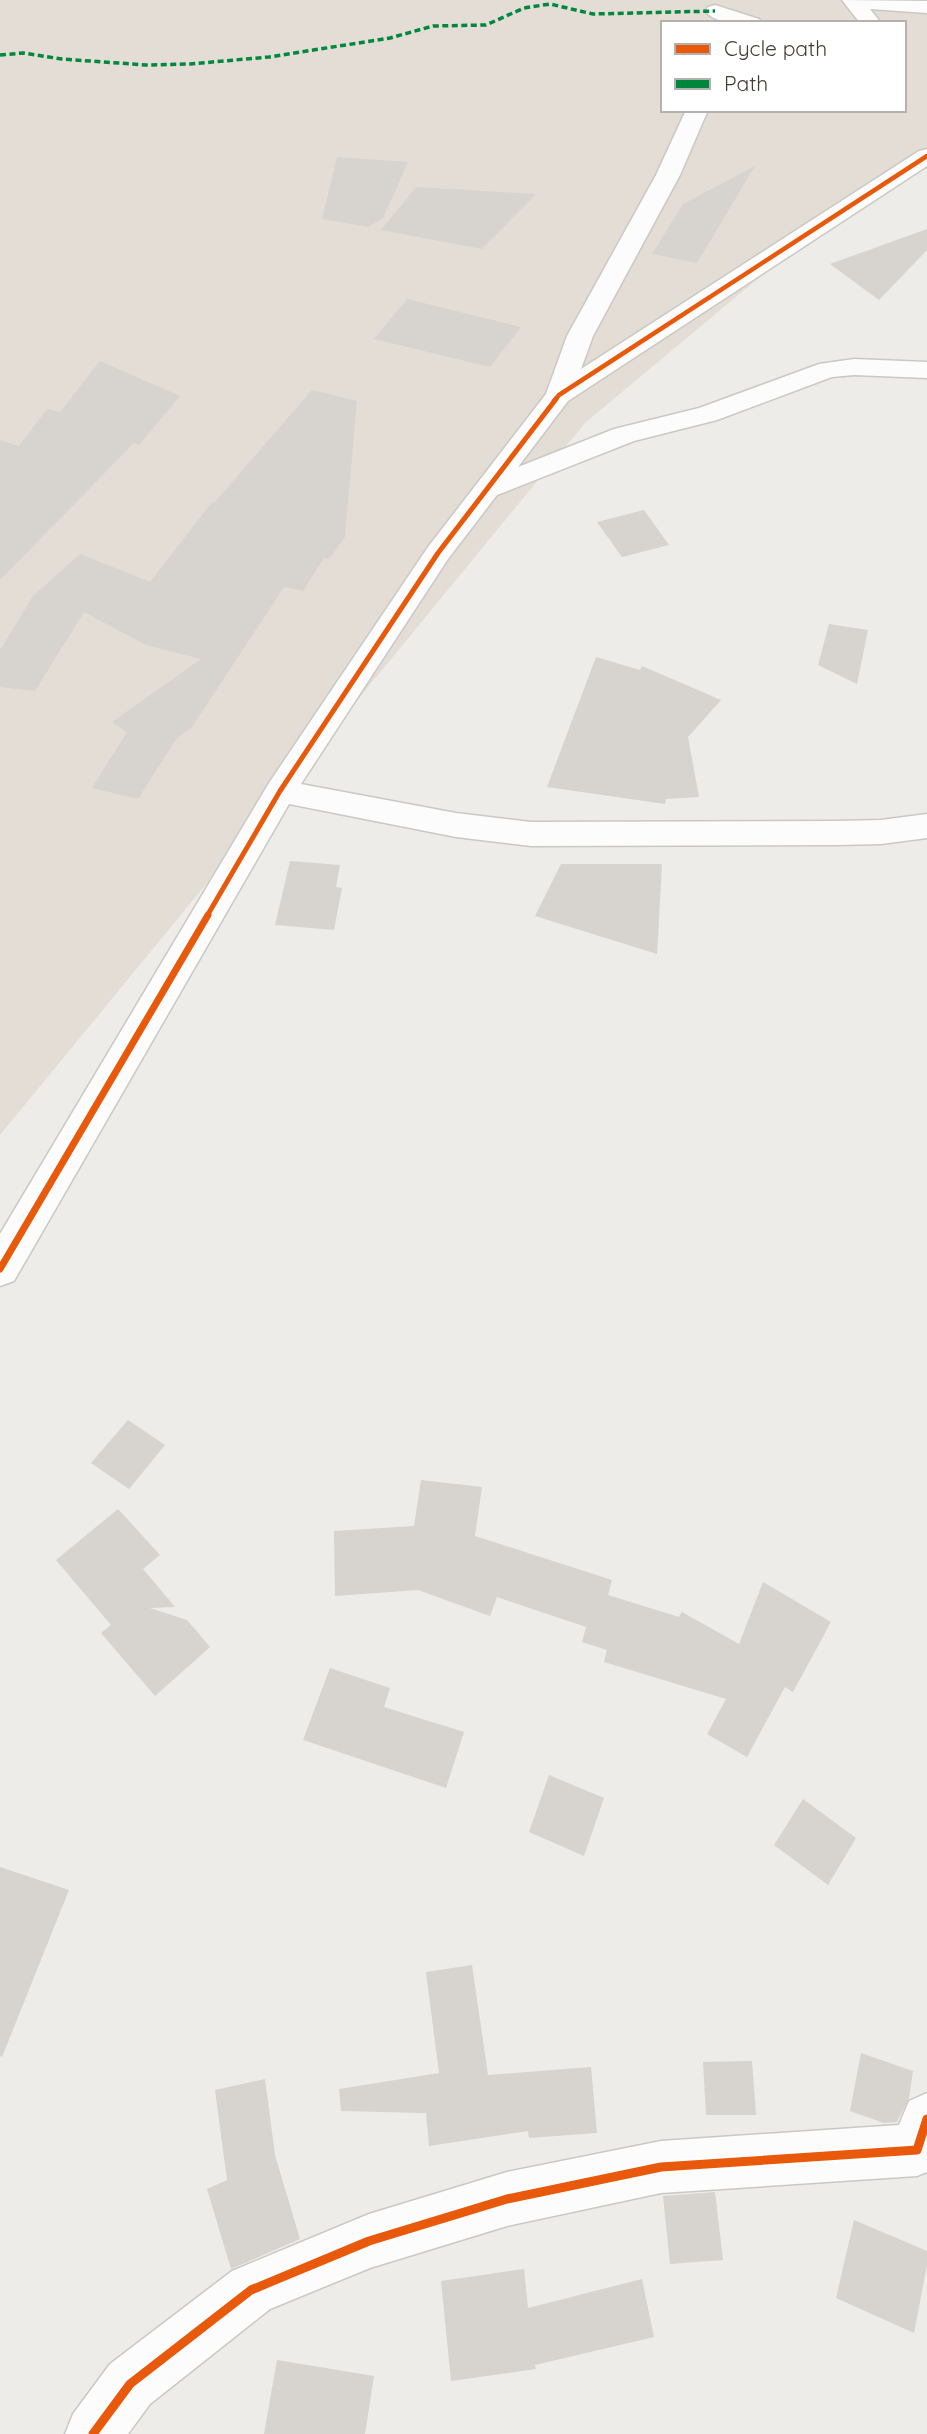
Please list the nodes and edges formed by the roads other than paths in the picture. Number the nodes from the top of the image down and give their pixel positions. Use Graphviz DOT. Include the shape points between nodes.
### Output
graph roads {
  1 [pos="927,7"];
  2 [pos="715,11"];
  3 [pos="746,21"];
  4 [pos="869,21"];
  5 [pos="696,112"];
  6 [pos="924,160"];
  7 [pos="927,370"];
  8 [pos="559,395"];
  9 [pos="488,489"];
  10 [pos="280,791"];
  11 [pos="927,826"];
  12 [pos="0,1269"];
  13 [pos="927,2119"];
  14 [pos="93,2434"];
  1 -- 4 [label="street" via="852,1"];
  2 -- 3 [label="street"];
  5 -- 8 [label="street" via="668,176 580,336"];
  6 -- 8 [label="street"];
  7 -- 9 [label="street" via="828,370 708,414 624,435"];
  8 -- 9 [label="street"];
  9 -- 10 [label="street" via="438,553"];
  10 -- 11 [label="street" via="456,825 531,834 837,833"];
  10 -- 12 [label="street"];
  13 -- 14 [label="street" via="917,2150 661,2167 507,2199 369,2241 251,2290 130,2384"];
}
